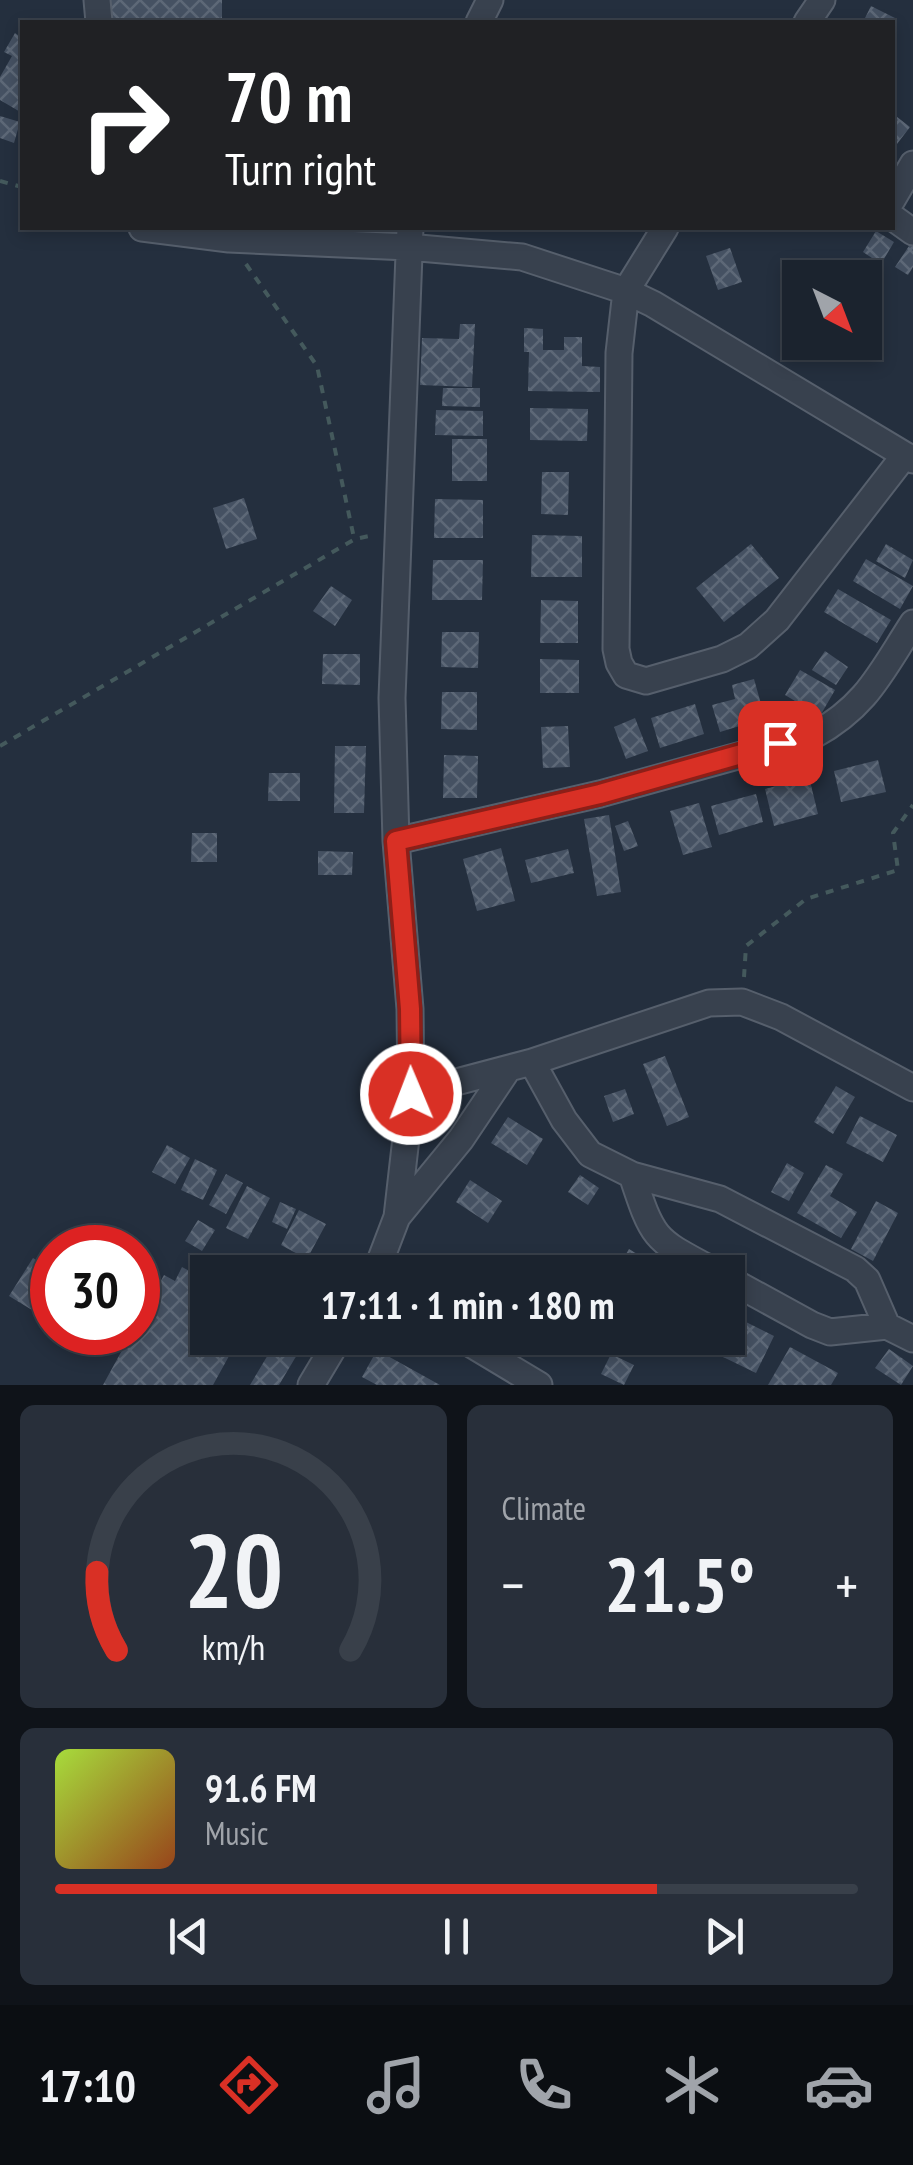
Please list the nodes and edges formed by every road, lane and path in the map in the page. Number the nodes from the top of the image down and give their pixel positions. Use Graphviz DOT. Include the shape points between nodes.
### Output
graph roads {
  1 [pos="907,165"];
  2 [pos="895,193"];
  3 [pos="157,230"];
  4 [pos="664,230"];
  5 [pos="409,237"];
  6 [pos="230,240"];
  7 [pos="626,291"];
  8 [pos="909,457"];
  9 [pos="397,530"];
  10 [pos="355,539"];
  11 [pos="913,623"];
  12 [pos="0,746"];
  13 [pos="913,804"];
  14 [pos="396,841"];
  15 [pos="742,1002"];
  16 [pos="520,1066"];
  17 [pos="913,1088"];
  18 [pos="411,1094"];
  19 [pos="632,1175"];
  20 [pos="397,1217"];
  21 [pos="382,1255"];
  22 [pos="684,1255"];
  23 [pos="745,1288"];
  24 [pos="887,1326"];
  25 [pos="913,1339"];
  26 [pos="329,1355"];
  27 [pos="489,1355"];
  28 [pos="311,1385"];
  29 [pos="539,1385"];
  1 -- 2 [label="street"];
  3 -- 6 [label="street"];
  4 -- 7 [label="street"];
  5 -- 6 [label="street"];
  5 -- 7 [label="street" via="522,257"];
  5 -- 9 [label="street"];
  6 -- 10 [label="path" via="317,366"];
  7 -- 8 [label="street"];
  7 -- 8 [label="street" via="619,353 616,650 626,675 646,681 748,646 777,620"];
  9 -- 10 [label="path"];
  9 -- 14 [label="street"];
  10 -- 12 [label="path"];
  11 -- 14 [label="street" via="859,704 814,735"];
  13 -- 15 [label="path" via="892,832 898,870 806,900 746,946"];
  14 -- 18 [label="street"];
  15 -- 16 [label="street" via="708,1003"];
  15 -- 17 [label="street"];
  16 -- 18 [label="street"];
  16 -- 19 [label="street" via="580,1144"];
  16 -- 20 [label="street"];
  18 -- 20 [label="street"];
  19 -- 22 [label="street" via="652,1232"];
  19 -- 24 [label="street" via="720,1199 855,1269 867,1280"];
  20 -- 21 [label="street"];
  23 -- 24 [label="street" via="830,1332"];
  24 -- 25 [label="street"];
  26 -- 28 [label="street"];
  27 -- 29 [label="street"];
}
